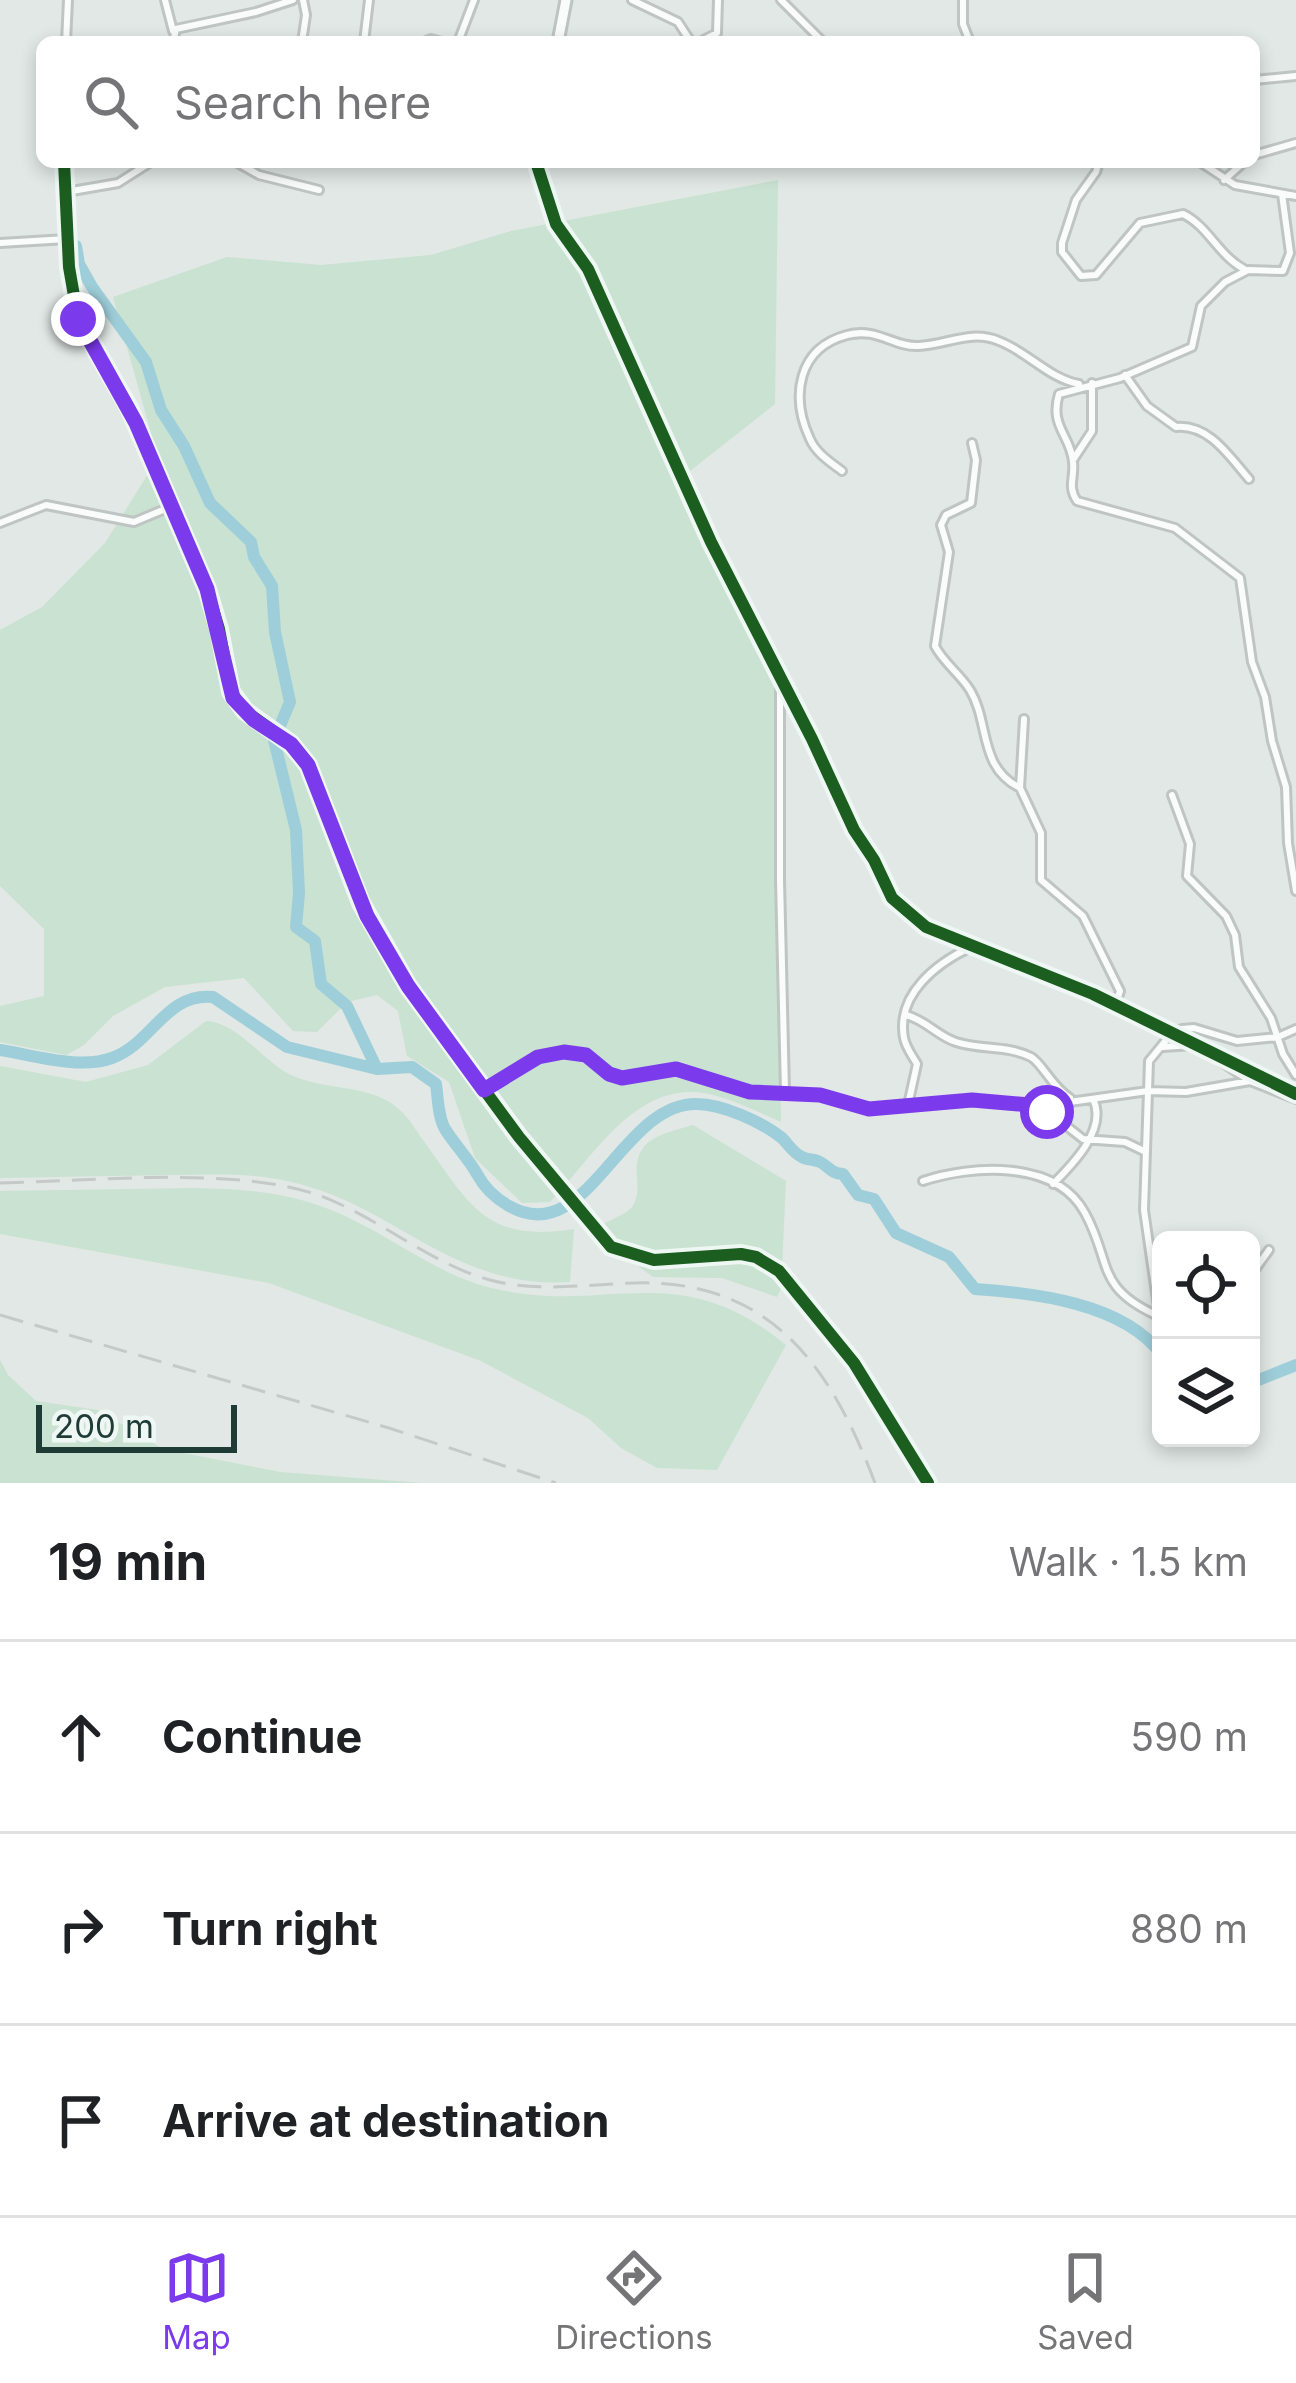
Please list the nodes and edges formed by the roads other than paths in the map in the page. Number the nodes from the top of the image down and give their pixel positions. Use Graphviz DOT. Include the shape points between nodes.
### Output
graph roads {
  1 [pos="68,0"];
  2 [pos="165,0"];
  3 [pos="298,0"];
  4 [pos="369,0"];
  5 [pos="474,0"];
  6 [pos="566,0"];
  7 [pos="632,0"];
  8 [pos="718,0"];
  9 [pos="781,0"];
  10 [pos="963,0"];
  11 [pos="173,32"];
  12 [pos="66,36"];
  13 [pos="173,36"];
  14 [pos="303,36"];
  15 [pos="365,36"];
  16 [pos="456,36"];
  17 [pos="559,36"];
  18 [pos="690,36"];
  19 [pos="710,36"];
  20 [pos="817,36"];
  21 [pos="967,36"];
  22 [pos="1296,76"];
  23 [pos="1260,79"];
  24 [pos="1296,143"];
  25 [pos="1260,153"];
  26 [pos="64,168"];
  27 [pos="142,168"];
  28 [pos="247,168"];
  29 [pos="538,168"];
  30 [pos="1097,168"];
  31 [pos="1208,168"];
  32 [pos="1237,168"];
  33 [pos="1224,180"];
  34 [pos="319,190"];
  35 [pos="65,192"];
  36 [pos="1282,194"];
  37 [pos="1296,196"];
  38 [pos="67,239"];
  39 [pos="0,243"];
  40 [pos="1248,270"];
  41 [pos="1125,375"];
  42 [pos="1087,384"];
  43 [pos="972,442"];
  44 [pos="1073,460"];
  45 [pos="842,471"];
  46 [pos="1249,479"];
  47 [pos="170,507"];
  48 [pos="0,524"];
  49 [pos="779,675"];
  50 [pos="1024,719"];
  51 [pos="1020,788"];
  52 [pos="1172,795"];
  53 [pos="1296,891"];
  54 [pos="970,947"];
  55 [pos="1116,1004"];
  56 [pos="906,1015"];
  57 [pos="1296,1029"];
  58 [pos="1172,1033"];
  59 [pos="1277,1037"];
  60 [pos="1160,1048"];
  61 [pos="1296,1075"];
  62 [pos="1250,1081"];
  63 [pos="484,1090"];
  64 [pos="1148,1091"];
  65 [pos="785,1092"];
  66 [pos="1296,1097"];
  67 [pos="1074,1100"];
  68 [pos="1093,1100"];
  69 [pos="908,1105"];
  70 [pos="1041,1106"];
  71 [pos="1088,1141"];
  72 [pos="1147,1152"];
  73 [pos="923,1181"];
  74 [pos="1053,1184"];
  75 [pos="1269,1250"];
  76 [pos="1260,1262"];
  77 [pos="1152,1275"];
  78 [pos="1152,1313"];
  79 [pos="928,1483"];
  1 -- 12 [label="street"];
  2 -- 11 [label="street"];
  3 -- 11 [label="street"];
  3 -- 14 [label="street"];
  4 -- 15 [label="street"];
  5 -- 16 [label="street"];
  6 -- 17 [label="street"];
  7 -- 18 [label="street"];
  8 -- 19 [label="street" via="717,33"];
  9 -- 20 [label="street"];
  10 -- 21 [label="street"];
  11 -- 13 [label="street"];
  22 -- 23 [label="street"];
  24 -- 25 [label="street"];
  26 -- 35 [label="street"];
  27 -- 35 [label="street" via="118,183"];
  28 -- 34 [label="street"];
  29 -- 49 [label="street" via="556,224 588,269"];
  30 -- 40 [label="street" via="1062,243 1081,276 1096,274 1140,223 1183,214"];
  31 -- 33 [label="street"];
  32 -- 33 [label="street"];
  33 -- 36 [label="street"];
  35 -- 38 [label="street"];
  36 -- 37 [label="street"];
  36 -- 40 [label="street" via="1288,264 1280,273"];
  38 -- 39 [label="street"];
  38 -- 47 [label="street" via="82,328 122,394"];
  40 -- 41 [label="street" via="1205,300 1192,347"];
  41 -- 42 [label="street"];
  41 -- 46 [label="street" via="1147,406 1176,427 1203,432"];
  42 -- 44 [label="street" via="1092,431"];
  42 -- 44 [label="street" via="1057,400"];
  42 -- 45 [label="street" via="1061,379 990,337 916,346 866,332 844,336 808,357 801,388 810,440"];
  43 -- 51 [label="street" via="970,503 941,525 949,551 935,646 971,692 1001,775"];
  44 -- 53 [label="street" via="1077,501 1174,528 1240,578 1252,662 1286,787"];
  47 -- 48 [label="street" via="134,522 46,505"];
  47 -- 63 [label="street" via="212,602 237,704 299,753 387,953"];
  49 -- 54 [label="street" via="892,898 926,927"];
  49 -- 65 [label="street"];
  50 -- 51 [label="street"];
  51 -- 55 [label="street" via="1041,833 1041,880 1091,928 1120,991"];
  52 -- 59 [label="street" via="1190,844 1187,876 1226,916 1239,967"];
  54 -- 55 [label="street"];
  54 -- 56 [label="street" via="927,974"];
  55 -- 58 [label="street"];
  56 -- 67 [label="street" via="951,1041 1034,1058"];
  56 -- 69 [label="street" via="905,1043 917,1064"];
  57 -- 59 [label="street"];
  58 -- 59 [label="street"];
  58 -- 60 [label="street"];
  58 -- 66 [label="street"];
  59 -- 61 [label="street"];
  60 -- 62 [label="street" via="1192,1045"];
  60 -- 64 [label="street" via="1148,1066"];
  62 -- 64 [label="street"];
  62 -- 66 [label="street"];
  63 -- 65 [label="street" via="538,1057 564,1052 586,1055 622,1078 676,1069 750,1092"];
  63 -- 79 [label="street" via="610,1246 667,1260 723,1252 767,1263 788,1280 854,1363"];
  64 -- 68 [label="street"];
  64 -- 72 [label="street"];
  65 -- 69 [label="street" via="869,1109"];
  67 -- 68 [label="street"];
  67 -- 70 [label="street"];
  68 -- 71 [label="street" via="1097,1118"];
  69 -- 70 [label="street"];
  70 -- 71 [label="street"];
  71 -- 72 [label="street"];
  71 -- 74 [label="street"];
  72 -- 77 [label="street"];
  73 -- 74 [label="street" via="978,1169"];
  74 -- 78 [label="street" via="1087,1215 1120,1293"];
  75 -- 76 [label="street"];
}
